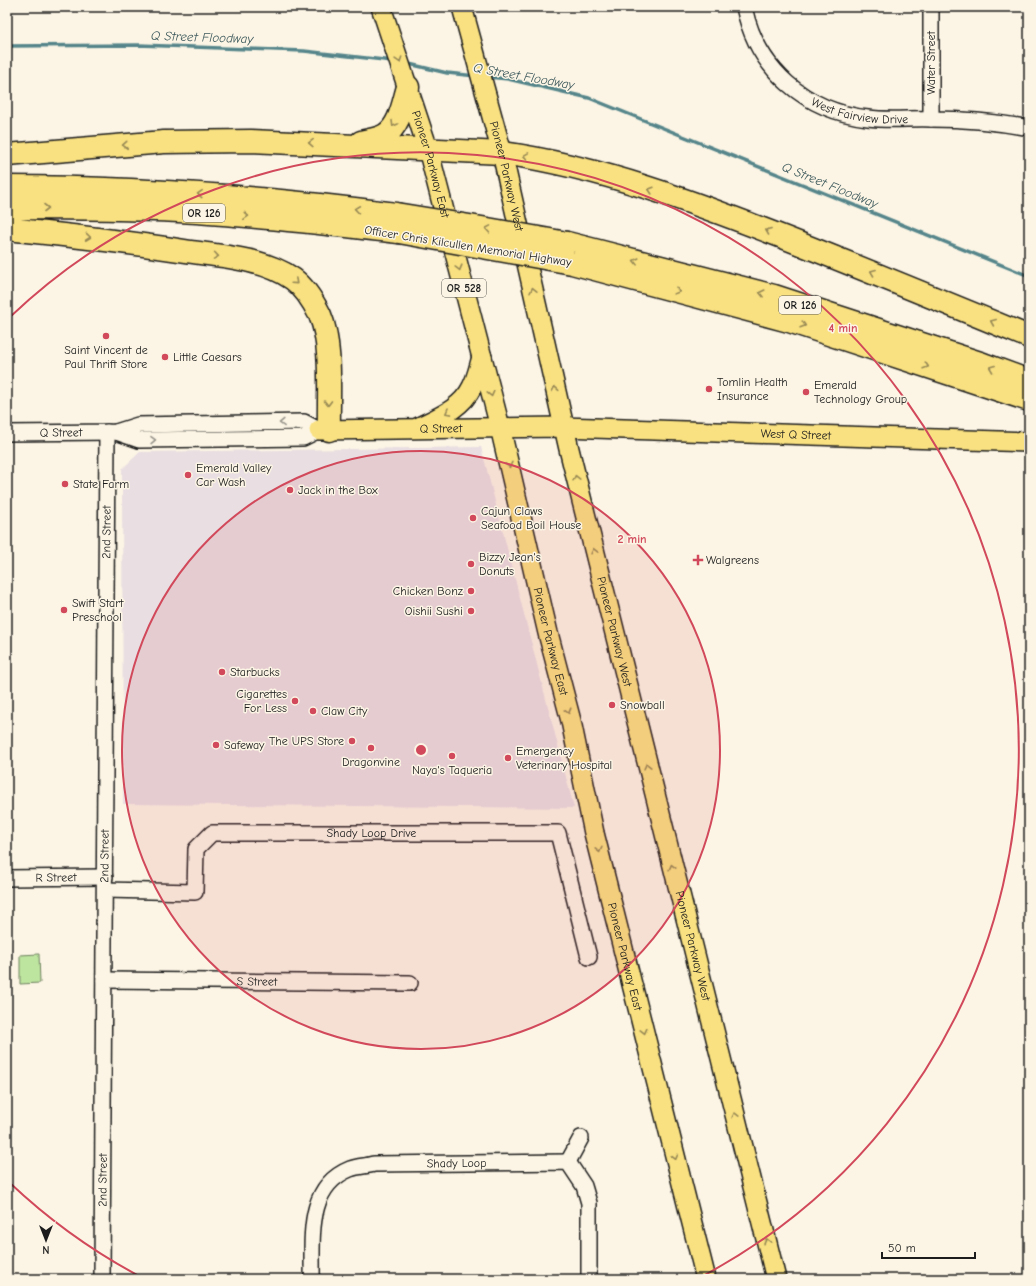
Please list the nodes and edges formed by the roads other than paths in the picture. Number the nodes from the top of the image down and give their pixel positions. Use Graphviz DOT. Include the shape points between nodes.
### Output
graph roads {
  1 [pos="381,7"];
  2 [pos="462,7"];
  3 [pos="744,7"];
  4 [pos="931,7"];
  5 [pos="408,88"];
  6 [pos="931,119"];
  7 [pos="1029,128"];
  8 [pos="350,145"];
  9 [pos="428,149"];
  10 [pos="502,153"];
  11 [pos="7,155"];
  12 [pos="7,187"];
  13 [pos="7,208"];
  14 [pos="397,223"];
  15 [pos="7,229"];
  16 [pos="570,253"];
  17 [pos="1029,337"];
  18 [pos="482,357"];
  19 [pos="1029,381"];
  20 [pos="1029,400"];
  21 [pos="500,427"];
  22 [pos="563,427"];
  23 [pos="416,428"];
  24 [pos="324,430"];
  25 [pos="111,432"];
  26 [pos="7,433"];
  27 [pos="1029,442"];
  28 [pos="7,878"];
  29 [pos="105,884"];
  30 [pos="589,957"];
  31 [pos="104,980"];
  32 [pos="410,983"];
  33 [pos="580,1138"];
  34 [pos="568,1162"];
  35 [pos="102,1279"];
  36 [pos="312,1279"];
  37 [pos="588,1279"];
  38 [pos="706,1279"];
  39 [pos="776,1279"];
  1 -- 5 [label="main road, Pioneer Parkway East / OR 528, one-way"];
  2 -- 10 [label="main road, Pioneer Parkway West"];
  3 -- 6 [label="street, West Fairview Drive" via="750,29 764,57 776,74 806,98 846,115 870,119"];
  4 -- 6 [label="street, Water Street"];
  5 -- 8 [label="highway, one-way" via="400,114 385,136"];
  5 -- 9 [label="main road, Pioneer Parkway East / OR 528"];
  6 -- 7 [label="street, West Fairview Drive" via="1001,123"];
  8 -- 9 [label="highway"];
  8 -- 11 [label="highway, one-way" via="251,141 164,142"];
  9 -- 10 [label="highway"];
  9 -- 18 [label="main road, Pioneer Parkway East / OR 528, one-way"];
  17 -- 10 [label="highway, one-way" via="710,208 584,169"];
  22 -- 10 [label="main road, Pioneer Parkway West, one-way"];
  14 -- 12 [label="highway, Officer Chris Kilcullen Memorial Highway / OR 126, one-way" via="244,196 94,187"];
  13 -- 14 [label="highway, Officer Chris Kilcullen Memorial Highway / OR 126, one-way" via="180,211"];
  14 -- 16 [label="highway, Officer Chris Kilcullen Memorial Highway / OR 126, bridge" via="482,228"];
  15 -- 24 [label="highway, one-way" via="100,238 218,256 261,265 294,280 320,315 327,336"];
  19 -- 16 [label="highway, Officer Chris Kilcullen Memorial Highway / OR 126, one-way" via="774,296"];
  16 -- 20 [label="highway, Officer Chris Kilcullen Memorial Highway / OR 126, one-way" via="789,321"];
  18 -- 21 [label="main road, Pioneer Parkway East / OR 528, one-way"];
  18 -- 23 [label="main road, one-way" via="466,398 453,409"];
  21 -- 22 [label="main road, Q Street"];
  21 -- 23 [label="main road, Q Street"];
  21 -- 38 [label="main road, Pioneer Parkway East, one-way" via="571,721 594,833"];
  22 -- 27 [label="main road, West Q Street"];
  39 -- 22 [label="main road, Pioneer Parkway West, one-way"];
  23 -- 24 [label="main road, Q Street"];
  24 -- 25 [label="street, Q Street" via="304,422 138,425"];
  25 -- 26 [label="street, Q Street"];
  25 -- 29 [label="street, 2nd Street"];
  28 -- 29 [label="street, R Street"];
  29 -- 30 [label="street, Shady Loop Drive" via="195,892 196,849 212,833 558,833"];
  29 -- 31 [label="street, 2nd Street"];
  31 -- 32 [label="street, S Street"];
  31 -- 35 [label="street, 2nd Street"];
  33 -- 34 [label="street"];
  34 -- 36 [label="street, Shady Loop" via="374,1164 351,1168 331,1180 318,1198 313,1223"];
  34 -- 37 [label="street" via="584,1186 589,1203"];
}
